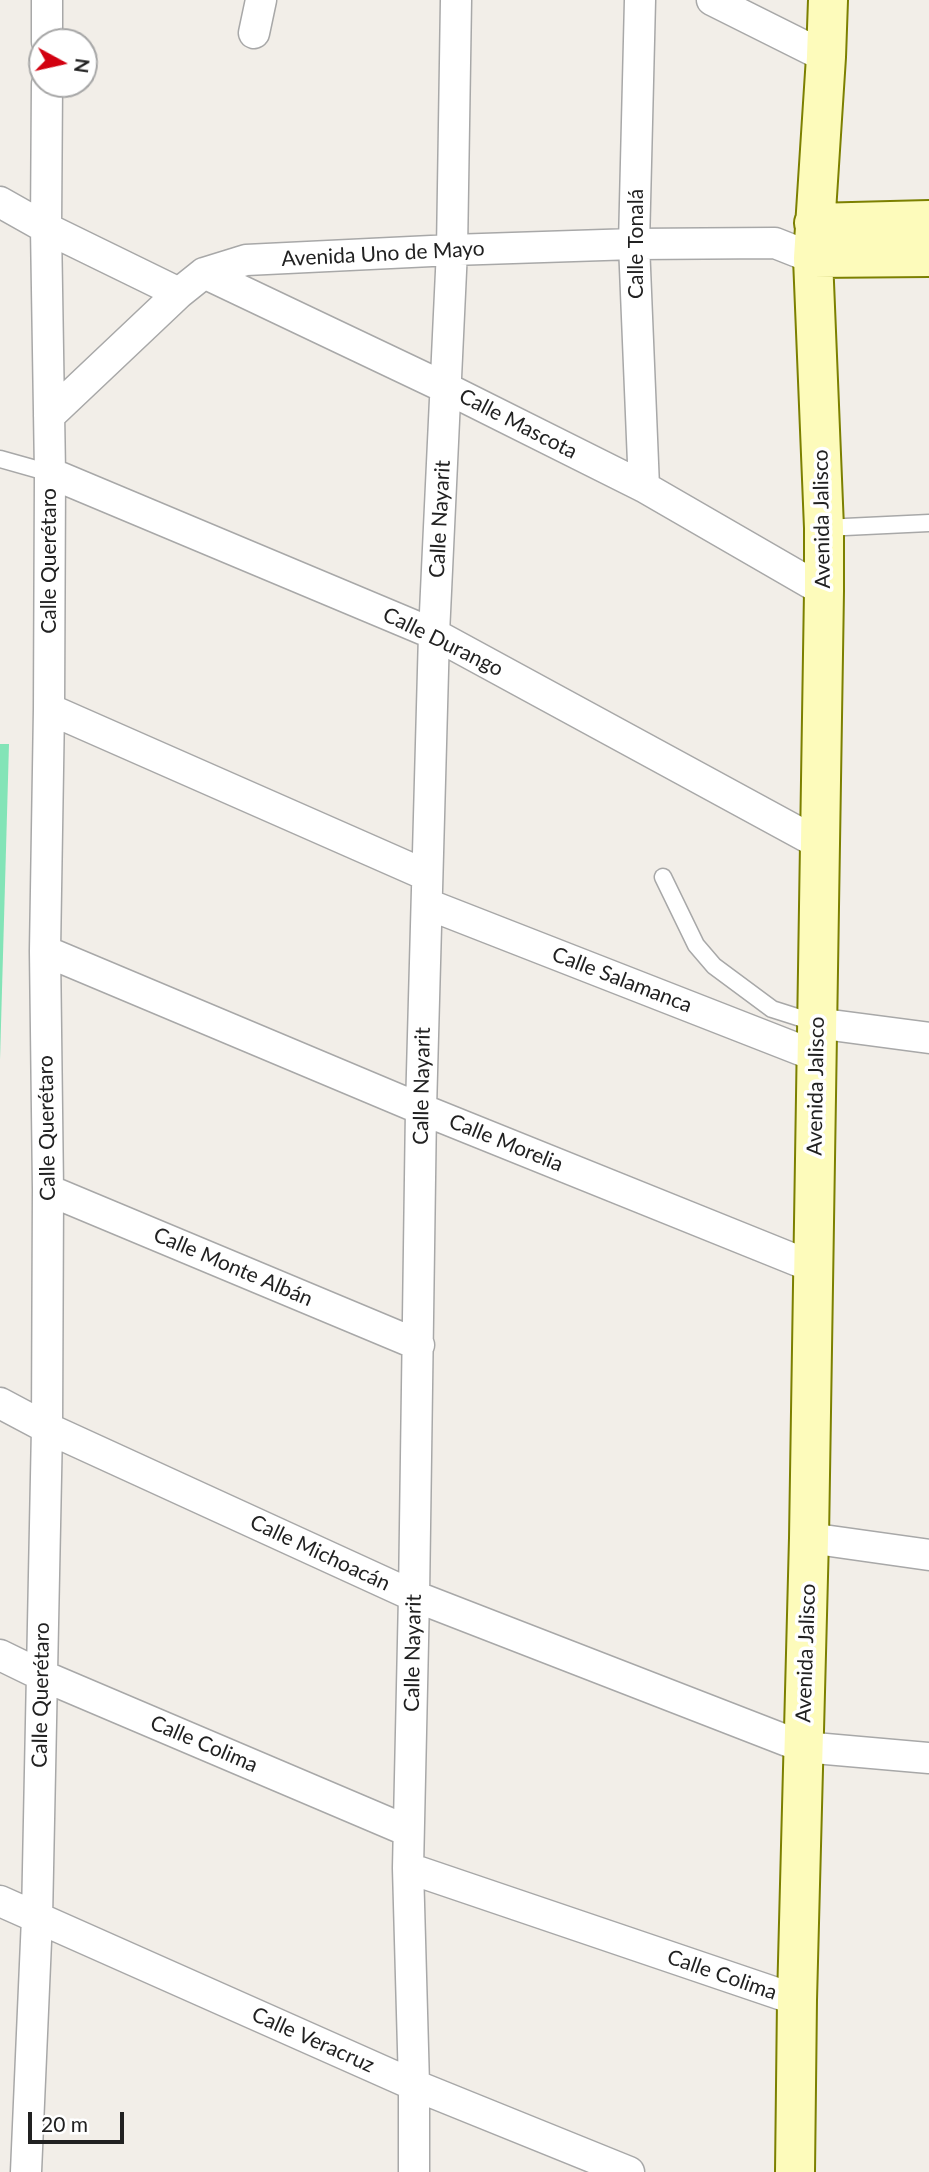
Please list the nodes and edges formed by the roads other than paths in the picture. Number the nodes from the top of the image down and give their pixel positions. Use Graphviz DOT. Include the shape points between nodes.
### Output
graph roads {
  1 [pos="47,0"];
  2 [pos="261,0"];
  3 [pos="456,0"];
  4 [pos="640,0"];
  5 [pos="712,0"];
  6 [pos="828,0"];
  7 [pos="47,28"];
  8 [pos="254,33"];
  9 [pos="827,57"];
  10 [pos="47,98"];
  11 [pos="0,202"];
  12 [pos="929,220"];
  13 [pos="46,228"];
  14 [pos="813,240"];
  15 [pos="634,244"];
  16 [pos="452,250"];
  17 [pos="929,257"];
  18 [pos="204,274"];
  19 [pos="179,293"];
  20 [pos="446,388"];
  21 [pos="49,416"];
  22 [pos="0,459"];
  23 [pos="50,473"];
  24 [pos="644,487"];
  25 [pos="929,523"];
  26 [pos="824,528"];
  27 [pos="824,591"];
  28 [pos="434,634"];
  29 [pos="49,709"];
  30 [pos="820,844"];
  31 [pos="663,877"];
  32 [pos="427,889"];
  33 [pos="45,951"];
  34 [pos="929,1038"];
  35 [pos="816,1040"];
  36 [pos="422,1109"];
  37 [pos="48,1190"];
  38 [pos="813,1266"];
  39 [pos="418,1345"];
  40 [pos="0,1403"];
  41 [pos="47,1428"];
  42 [pos="809,1538"];
  43 [pos="929,1555"];
  44 [pos="414,1596"];
  45 [pos="0,1655"];
  46 [pos="41,1675"];
  47 [pos="803,1747"];
  48 [pos="929,1758"];
  49 [pos="408,1831"];
  50 [pos="408,1868"];
  51 [pos="0,1900"];
  52 [pos="37,1918"];
  53 [pos="797,2000"];
  54 [pos="414,2085"];
  55 [pos="577,2162"];
  56 [pos="34,2169"];
  57 [pos="414,2172"];
  58 [pos="629,2172"];
  59 [pos="795,2172"];
  1 -- 7 [label="street"];
  2 -- 8 [label="street"];
  3 -- 16 [label="street, Calle Nayarit"];
  4 -- 15 [label="street, Calle Tonalá"];
  5 -- 9 [label="street"];
  6 -- 9 [label="main road, Avenida Jalisco"];
  9 -- 14 [label="main road, Avenida Jalisco"];
  10 -- 13 [label="street, Calle Querétaro"];
  11 -- 13 [label="street"];
  12 -- 14 [label="main road, Avenida Uno de Mayo"];
  13 -- 19 [label="street"];
  13 -- 21 [label="street, Calle Querétaro"];
  14 -- 15 [label="street, Avenida Uno de Mayo"];
  14 -- 17 [label="main road, Avenida Uno de Mayo"];
  14 -- 26 [label="main road, Avenida Jalisco"];
  15 -- 16 [label="street, Avenida Uno de Mayo"];
  15 -- 24 [label="street, Calle Tonalá"];
  16 -- 18 [label="street, Avenida Uno de Mayo" via="246,260"];
  16 -- 20 [label="street, Calle Nayarit"];
  18 -- 19 [label="street, Avenida Uno de Mayo"];
  18 -- 20 [label="street, Calle Mascota"];
  19 -- 21 [label="street, Avenida Uno de Mayo"];
  20 -- 24 [label="street, Calle Mascota"];
  20 -- 28 [label="street, Calle Nayarit"];
  21 -- 23 [label="street, Calle Querétaro"];
  22 -- 23 [label="lane"];
  23 -- 28 [label="street, Calle Durango"];
  23 -- 29 [label="street, Calle Querétaro"];
  24 -- 27 [label="street, Calle Mascota"];
  25 -- 26 [label="lane"];
  26 -- 27 [label="main road, Avenida Jalisco"];
  27 -- 30 [label="main road, Avenida Jalisco"];
  28 -- 30 [label="street, Calle Durango"];
  28 -- 32 [label="street, Calle Nayarit"];
  29 -- 32 [label="street, Calle Salamanca"];
  29 -- 33 [label="street, Calle Querétaro"];
  30 -- 35 [label="main road, Avenida Jalisco"];
  31 -- 35 [label="lane" via="696,945 714,966"];
  32 -- 35 [label="street, Calle Salamanca"];
  32 -- 36 [label="street, Calle Nayarit"];
  33 -- 36 [label="street, Calle Morelia"];
  33 -- 37 [label="street, Calle Querétaro"];
  34 -- 35 [label="street, Calle Salamanca"];
  35 -- 38 [label="main road, Avenida Jalisco"];
  36 -- 38 [label="street, Calle Morelia"];
  36 -- 39 [label="street, Calle Nayarit"];
  37 -- 39 [label="street, Calle Monte Albán"];
  37 -- 41 [label="street, Calle Querétaro"];
  38 -- 42 [label="main road, Avenida Jalisco"];
  39 -- 44 [label="street, Calle Nayarit"];
  40 -- 41 [label="street, Calle Michoacán"];
  41 -- 44 [label="street, Calle Michoacán"];
  41 -- 46 [label="street, Calle Querétaro"];
  42 -- 43 [label="street"];
  42 -- 47 [label="main road, Avenida Jalisco"];
  44 -- 47 [label="street, Calle Michoacán"];
  44 -- 49 [label="street, Calle Nayarit"];
  45 -- 46 [label="street, Calle Colima"];
  46 -- 49 [label="street, Calle Colima"];
  46 -- 52 [label="street, Calle Querétaro"];
  47 -- 48 [label="street, Calle Michoacán"];
  47 -- 53 [label="main road, Avenida Jalisco"];
  49 -- 50 [label="street, Calle Nayarit"];
  50 -- 53 [label="street, Calle Colima"];
  50 -- 54 [label="street, Calle Nayarit"];
  51 -- 52 [label="street, Calle Veracruz"];
  52 -- 54 [label="street, Calle Veracruz"];
  52 -- 56 [label="street, Calle Querétaro"];
  53 -- 59 [label="main road, Avenida Jalisco"];
  54 -- 55 [label="street, Calle Veracruz"];
  54 -- 57 [label="street, Calle Nayarit"];
  55 -- 58 [label="street, Calle Veracruz"];
}
